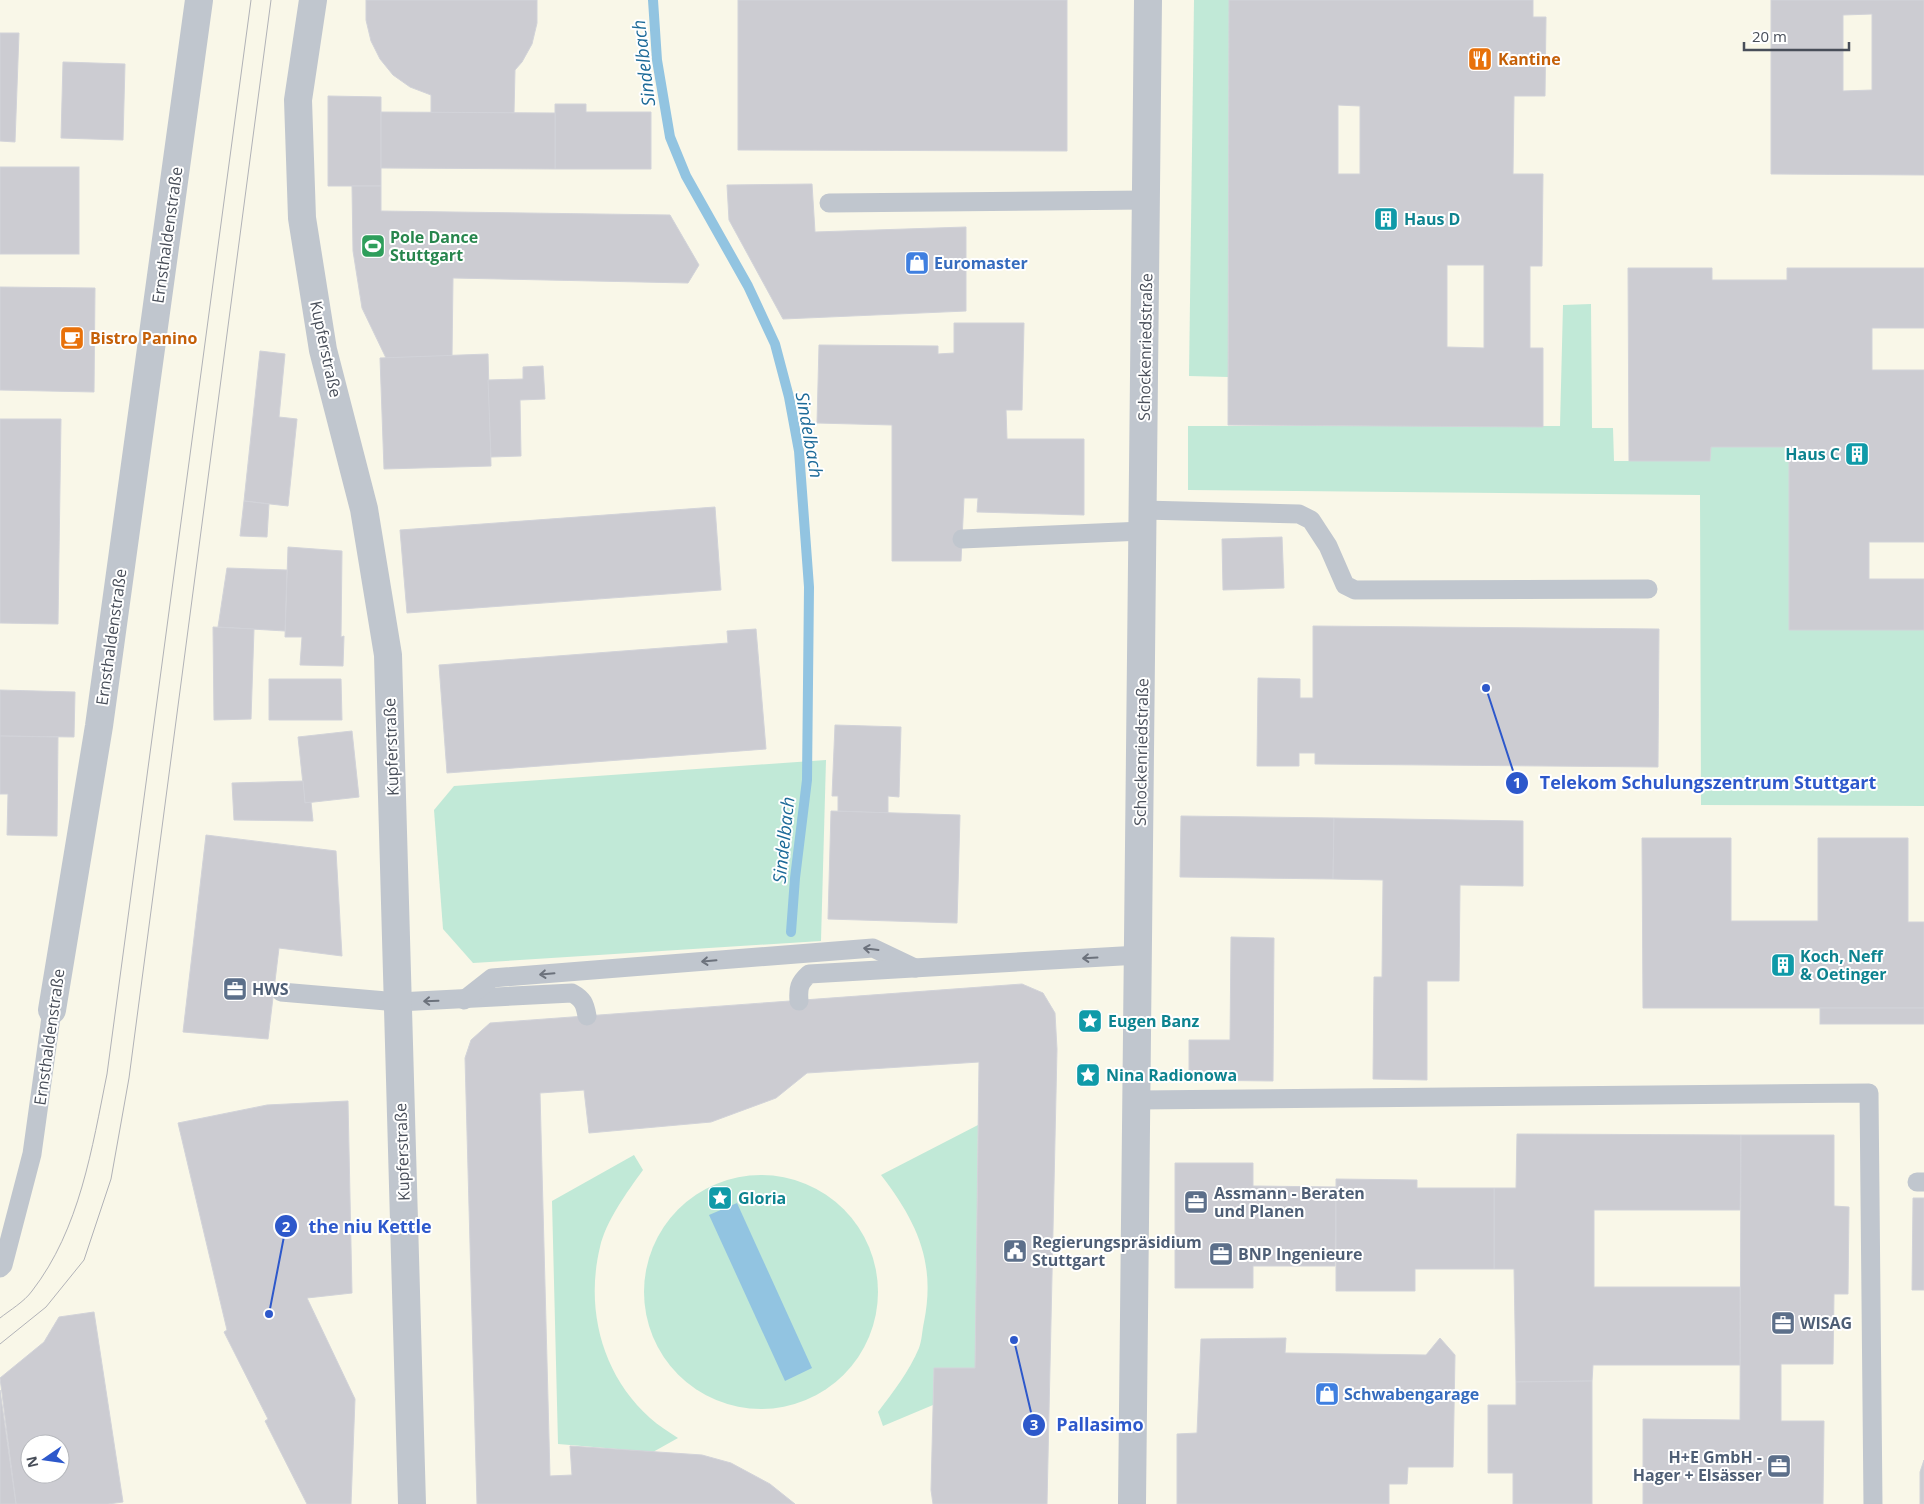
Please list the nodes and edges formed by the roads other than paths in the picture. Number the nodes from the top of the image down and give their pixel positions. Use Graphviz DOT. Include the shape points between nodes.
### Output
graph roads {
  1 [pos="199,0"];
  2 [pos="313,0"];
  3 [pos="1148,0"];
  4 [pos="1146,200"];
  5 [pos="829,203"];
  6 [pos="1143,520"];
  7 [pos="962,540"];
  8 [pos="1648,589"];
  9 [pos="1139,955"];
  10 [pos="915,968"];
  11 [pos="281,992"];
  12 [pos="464,1000"];
  13 [pos="799,1001"];
  14 [pos="398,1002"];
  15 [pos="52,1010"];
  16 [pos="587,1016"];
  17 [pos="1138,1100"];
  18 [pos="0,1268"];
  19 [pos="412,1504"];
  20 [pos="1132,1504"];
  21 [pos="1873,1504"];
  1 -- 15 [label="street, Ernsthaldenstraße" via="99,726"];
  2 -- 14 [label="street, Kupferstraße" via="298,100 302,218 323,350 364,509 388,655"];
  3 -- 4 [label="street, Schockenriedstraße"];
  4 -- 5 [label="lane"];
  4 -- 6 [label="street, Schockenriedstraße"];
  6 -- 7 [label="lane"];
  6 -- 8 [label="lane" via="1299,514 1311,520 1328,546 1344,585 1355,590"];
  6 -- 9 [label="street, Schockenriedstraße"];
  9 -- 10 [label="lane, one-way"];
  9 -- 17 [label="street, Schockenriedstraße"];
  10 -- 12 [label="lane, one-way" via="873,948 492,978"];
  10 -- 13 [label="lane" via="809,974 798,989"];
  11 -- 14 [label="lane"];
  12 -- 14 [label="lane, one-way"];
  12 -- 16 [label="lane" via="572,993 581,998"];
  14 -- 19 [label="street, Kupferstraße"];
  15 -- 18 [label="lane, Ernsthaldenstraße" via="32,1154"];
  17 -- 20 [label="street, Schockenriedstraße"];
  17 -- 21 [label="lane" via="1869,1093"];
}
